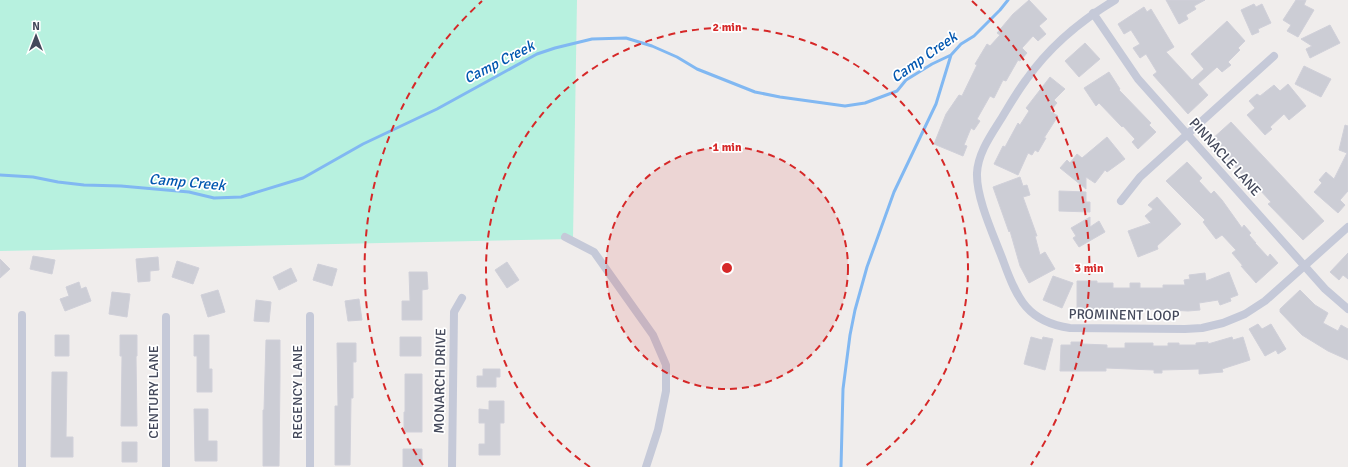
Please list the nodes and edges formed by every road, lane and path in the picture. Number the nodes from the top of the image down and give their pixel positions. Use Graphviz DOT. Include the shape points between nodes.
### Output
graph roads {
  1 [pos="1115,0"];
  2 [pos="1093,13"];
  3 [pos="1274,56"];
  4 [pos="1187,135"];
  5 [pos="1121,201"];
  6 [pos="1348,227"];
  7 [pos="565,237"];
  8 [pos="1305,266"];
  9 [pos="462,298"];
  10 [pos="1348,309"];
  11 [pos="22,315"];
  12 [pos="310,316"];
  13 [pos="166,317"];
  14 [pos="22,467"];
  15 [pos="166,467"];
  16 [pos="310,467"];
  17 [pos="452,467"];
  18 [pos="646,467"];
  1 -- 2 [label="street, PROMINENT LOOP"];
  2 -- 4 [label="street, PINNACLE LANE" via="1135,76"];
  2 -- 8 [label="street, PROMINENT LOOP" via="1066,36 1032,72 988,140 978,165 981,199 1012,286 1024,305 1045,322 1059,327 1202,328 1223,323 1254,309"];
  3 -- 4 [label="street"];
  4 -- 5 [label="street" via="1140,177"];
  4 -- 8 [label="street, PINNACLE LANE"];
  6 -- 8 [label="street, PROMINENT LOOP"];
  7 -- 18 [label="street" via="594,252 653,335 666,365 666,391 658,430"];
  8 -- 10 [label="street, PINNACLE LANE" via="1333,297"];
  9 -- 17 [label="street, MONARCH DRIVE" via="454,312"];
  11 -- 14 [label="street"];
  12 -- 16 [label="street, REGENCY LANE"];
  13 -- 15 [label="street, CENTURY LANE"];
}
